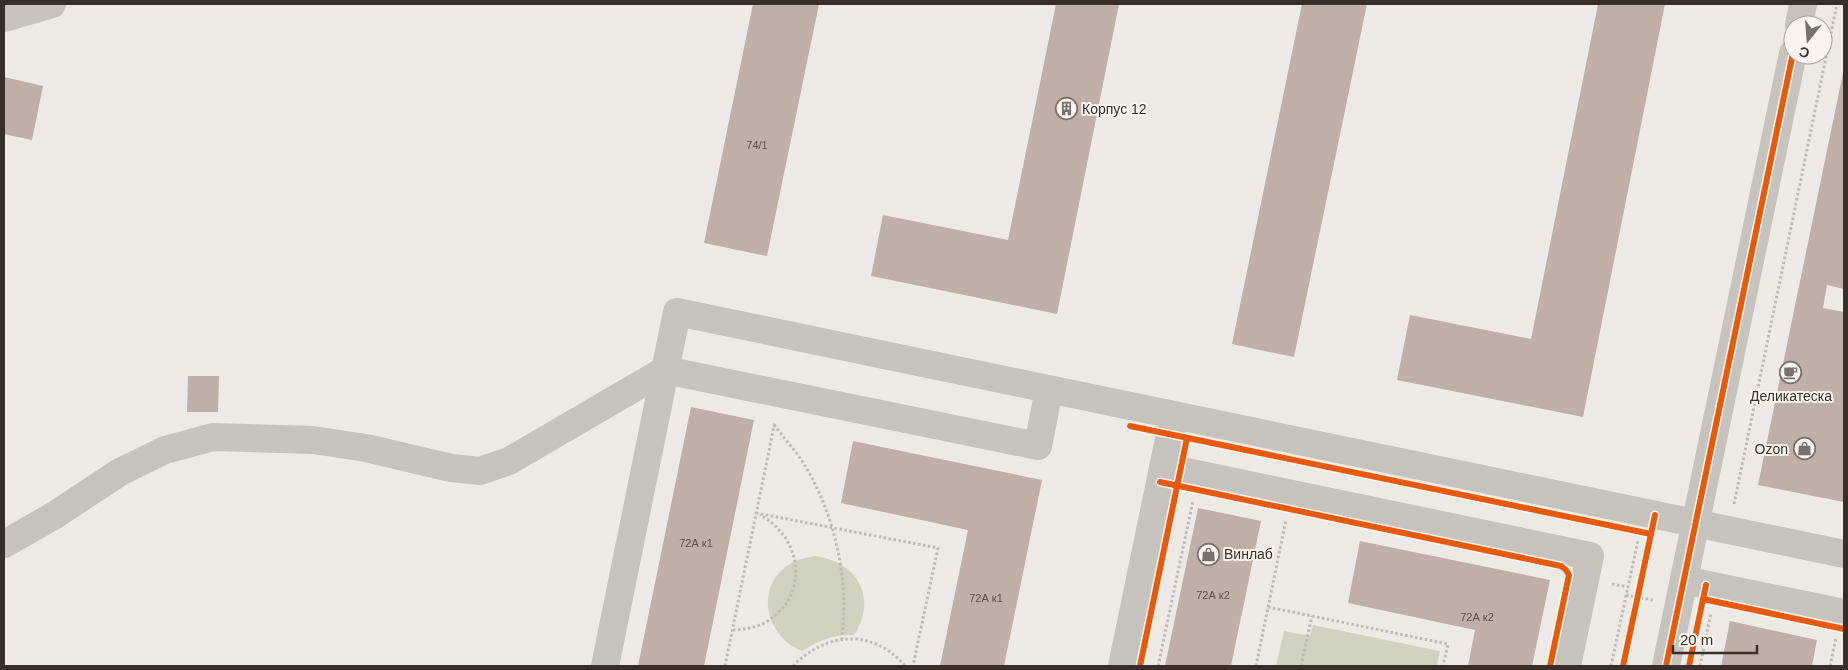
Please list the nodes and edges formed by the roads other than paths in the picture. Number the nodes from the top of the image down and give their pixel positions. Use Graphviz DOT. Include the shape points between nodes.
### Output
graph roads {
  1 [pos="52,4"];
  2 [pos="4,18"];
  3 [pos="1791,65"];
  4 [pos="665,370"];
  5 [pos="1050,389"];
  6 [pos="1174,415"];
  7 [pos="1163,467"];
  8 [pos="1696,523"];
  9 [pos="4,544"];
  10 [pos="1844,554"];
  11 [pos="1684,580"];
  12 [pos="1844,614"];
  13 [pos="605,666"];
  14 [pos="1122,666"];
  15 [pos="1567,666"];
  16 [pos="1666,666"];
  1 -- 2 [label="street"];
  3 -- 8 [label="street"];
  4 -- 5 [label="street" via="1038,446"];
  4 -- 5 [label="street" via="677,312"];
  4 -- 9 [label="street" via="509,460 480,471 313,440 213,437 165,450 120,472 55,516"];
  4 -- 13 [label="street"];
  5 -- 6 [label="street"];
  6 -- 7 [label="street"];
  6 -- 8 [label="street"];
  7 -- 14 [label="street"];
  7 -- 15 [label="street" via="1590,556"];
  8 -- 10 [label="street"];
  8 -- 11 [label="street"];
  11 -- 12 [label="street"];
  11 -- 16 [label="street"];
}
